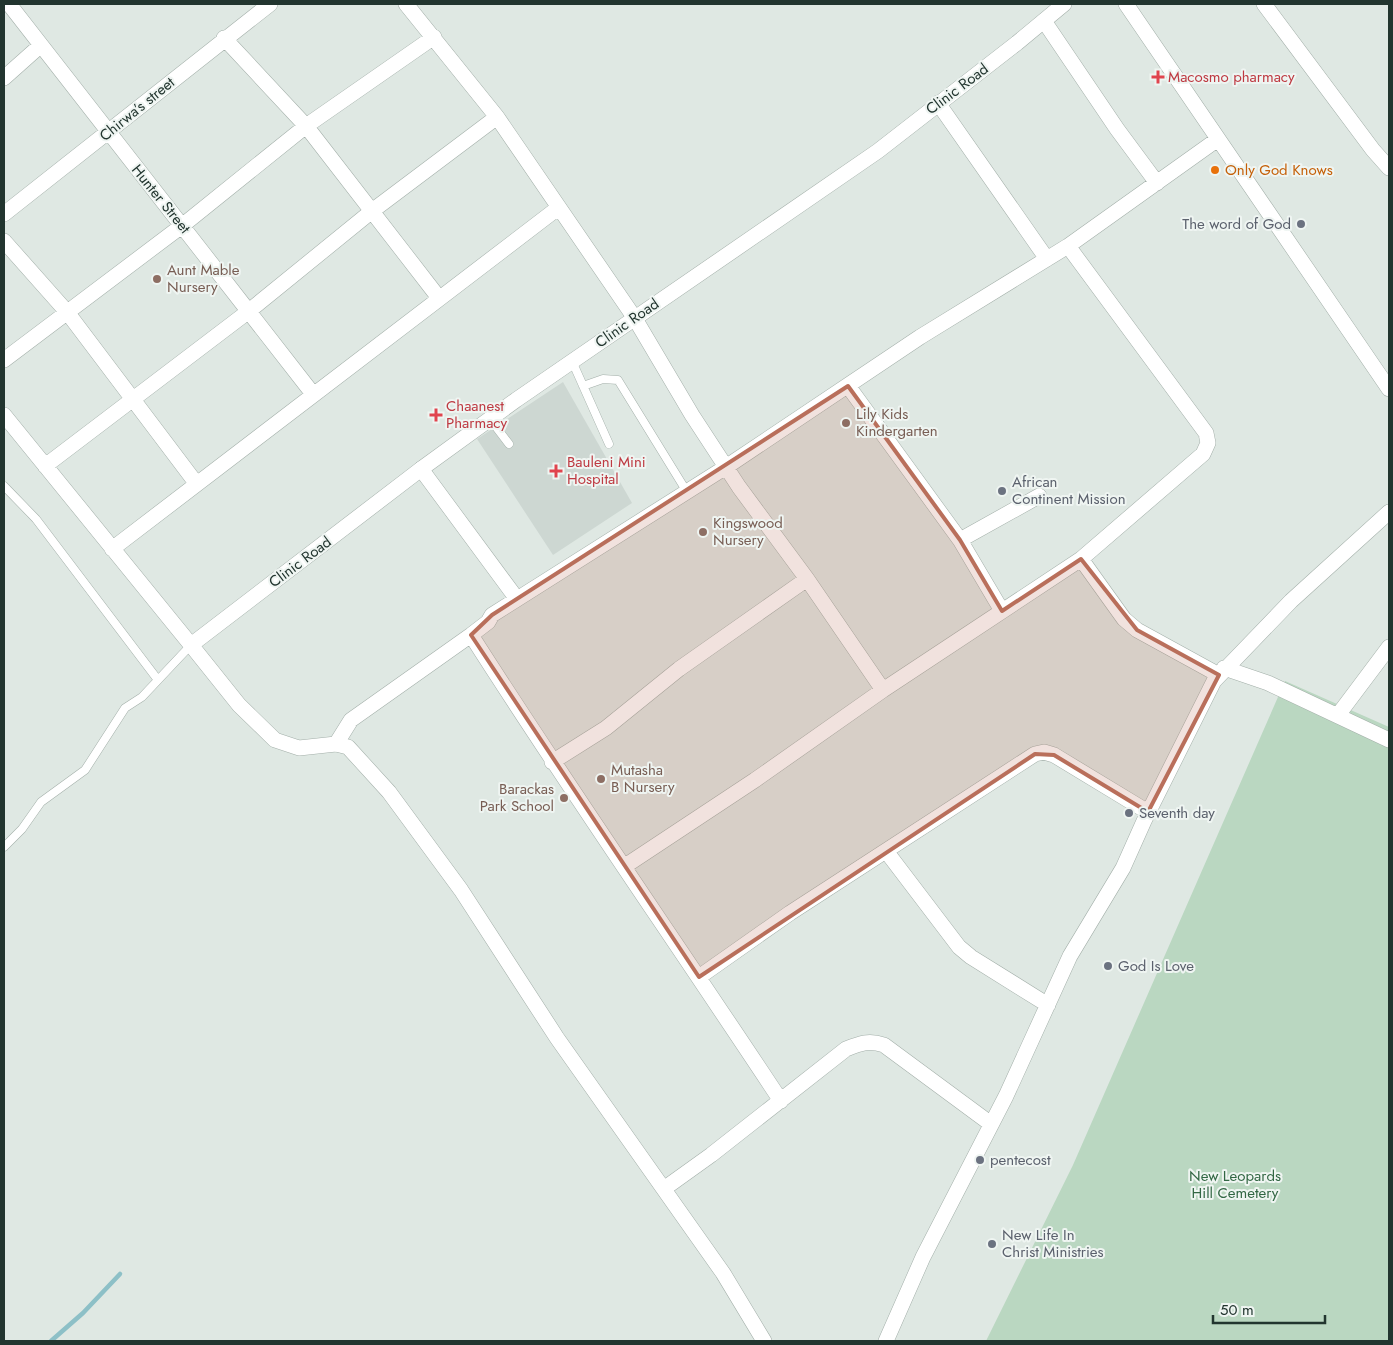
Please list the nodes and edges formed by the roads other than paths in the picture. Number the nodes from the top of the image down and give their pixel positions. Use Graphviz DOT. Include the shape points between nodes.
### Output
graph roads {
  1 [pos="9,4"];
  2 [pos="270,4"];
  3 [pos="406,4"];
  4 [pos="1064,4"];
  5 [pos="1126,4"];
  6 [pos="1264,4"];
  7 [pos="1044,21"];
  8 [pos="434,37"];
  9 [pos="224,38"];
  10 [pos="41,45"];
  11 [pos="4,78"];
  12 [pos="938,103"];
  13 [pos="497,117"];
  14 [pos="306,126"];
  15 [pos="108,133"];
  16 [pos="1218,139"];
  17 [pos="1389,168"];
  18 [pos="1157,183"];
  19 [pos="558,208"];
  20 [pos="372,211"];
  21 [pos="4,214"];
  22 [pos="183,225"];
  23 [pos="4,241"];
  24 [pos="1068,246"];
  25 [pos="1047,259"];
  26 [pos="439,298"];
  27 [pos="248,311"];
  28 [pos="67,312"];
  29 [pos="634,317"];
  30 [pos="4,360"];
  31 [pos="572,361"];
  32 [pos="1388,383"];
  33 [pos="583,386"];
  34 [pos="848,386"];
  35 [pos="313,394"];
  36 [pos="134,397"];
  37 [pos="4,415"];
  38 [pos="490,419"];
  39 [pos="509,444"];
  40 [pos="609,444"];
  41 [pos="45,466"];
  42 [pos="726,468"];
  43 [pos="421,469"];
  44 [pos="196,483"];
  45 [pos="4,486"];
  46 [pos="687,492"];
  47 [pos="1039,496"];
  48 [pos="1389,512"];
  49 [pos="960,540"];
  50 [pos="112,549"];
  51 [pos="1081,559"];
  52 [pos="808,579"];
  53 [pos="516,599"];
  54 [pos="1002,611"];
  55 [pos="471,635"];
  56 [pos="191,646"];
  57 [pos="1389,647"];
  58 [pos="1221,672"];
  59 [pos="158,680"];
  60 [pos="883,690"];
  61 [pos="1338,715"];
  62 [pos="1389,740"];
  63 [pos="336,744"];
  64 [pos="552,762"];
  65 [pos="1148,812"];
  66 [pos="4,846"];
  67 [pos="886,851"];
  68 [pos="625,866"];
  69 [pos="699,977"];
  70 [pos="1048,1005"];
  71 [pos="780,1101"];
  72 [pos="991,1124"];
  73 [pos="665,1188"];
  74 [pos="764,1341"];
  75 [pos="886,1341"];
  1 -- 10 [label="street, Hunter Street"];
  2 -- 9 [label="street, Chirwa’s street"];
  3 -- 8 [label="street"];
  4 -- 7 [label="street, Clinic Road"];
  5 -- 16 [label="street"];
  6 -- 17 [label="street"];
  7 -- 12 [label="street, Clinic Road"];
  7 -- 18 [label="street"];
  8 -- 13 [label="street"];
  8 -- 14 [label="street"];
  9 -- 14 [label="street"];
  9 -- 15 [label="street, Chirwa’s street"];
  10 -- 11 [label="street"];
  10 -- 15 [label="street, Hunter Street"];
  12 -- 25 [label="street"];
  12 -- 29 [label="street, Clinic Road" via="878,151 755,238"];
  13 -- 19 [label="street"];
  13 -- 20 [label="street"];
  14 -- 20 [label="street"];
  14 -- 22 [label="street"];
  15 -- 21 [label="street, Chirwa’s street"];
  15 -- 22 [label="street, Hunter Street"];
  16 -- 18 [label="street"];
  16 -- 32 [label="street"];
  18 -- 24 [label="street"];
  19 -- 26 [label="street"];
  19 -- 29 [label="street"];
  20 -- 26 [label="street"];
  20 -- 27 [label="street"];
  22 -- 27 [label="street, Hunter Street"];
  22 -- 28 [label="street"];
  23 -- 28 [label="street"];
  24 -- 25 [label="street"];
  24 -- 51 [label="street" via="1206,433 1208,444 1198,460"];
  25 -- 34 [label="street" via="920,337"];
  26 -- 35 [label="street"];
  27 -- 35 [label="street, Hunter Street"];
  27 -- 36 [label="street"];
  28 -- 30 [label="street"];
  28 -- 36 [label="street"];
  29 -- 31 [label="street, Clinic Road"];
  29 -- 42 [label="street"];
  31 -- 33 [label="lane"];
  31 -- 38 [label="street, Clinic Road"];
  33 -- 40 [label="lane"];
  33 -- 46 [label="lane" via="603,379 618,380"];
  34 -- 42 [label="street"];
  34 -- 49 [label="street"];
  35 -- 44 [label="street"];
  36 -- 41 [label="street"];
  36 -- 44 [label="street"];
  37 -- 41 [label="street"];
  38 -- 39 [label="lane"];
  38 -- 43 [label="street, Clinic Road"];
  41 -- 50 [label="street"];
  42 -- 46 [label="street"];
  42 -- 52 [label="street"];
  43 -- 53 [label="street"];
  43 -- 56 [label="street, Clinic Road"];
  44 -- 50 [label="street"];
  45 -- 59 [label="lane" via="36,519"];
  46 -- 53 [label="street"];
  47 -- 49 [label="street"];
  48 -- 58 [label="street" via="1291,601"];
  49 -- 54 [label="street"];
  50 -- 56 [label="street"];
  51 -- 54 [label="street"];
  51 -- 58 [label="street" via="1124,619 1137,630"];
  52 -- 60 [label="street"];
  52 -- 64 [label="street" via="679,669 606,728"];
  53 -- 55 [label="street"];
  54 -- 60 [label="street"];
  55 -- 63 [label="street" via="351,720"];
  55 -- 64 [label="street"];
  56 -- 59 [label="lane"];
  56 -- 63 [label="street" via="239,705 275,740 299,748"];
  57 -- 61 [label="street"];
  58 -- 61 [label="street" via="1268,683"];
  58 -- 65 [label="street" via="1205,696"];
  59 -- 66 [label="lane" via="142,697 125,708 85,770 41,802 22,829"];
  60 -- 68 [label="street"];
  61 -- 62 [label="street"];
  63 -- 73 [label="street" via="348,747 389,792"];
  64 -- 68 [label="street"];
  65 -- 67 [label="street" via="1044,752 1027,758"];
  65 -- 70 [label="street" via="1123,868 1070,956"];
  67 -- 69 [label="street"];
  67 -- 70 [label="street" via="959,947 971,958"];
  68 -- 69 [label="street"];
  69 -- 71 [label="street"];
  70 -- 72 [label="street"];
  71 -- 72 [label="street" via="846,1049 872,1041 884,1045"];
  71 -- 73 [label="street"];
  72 -- 75 [label="street" via="923,1257"];
  73 -- 74 [label="street" via="723,1273"];
}
